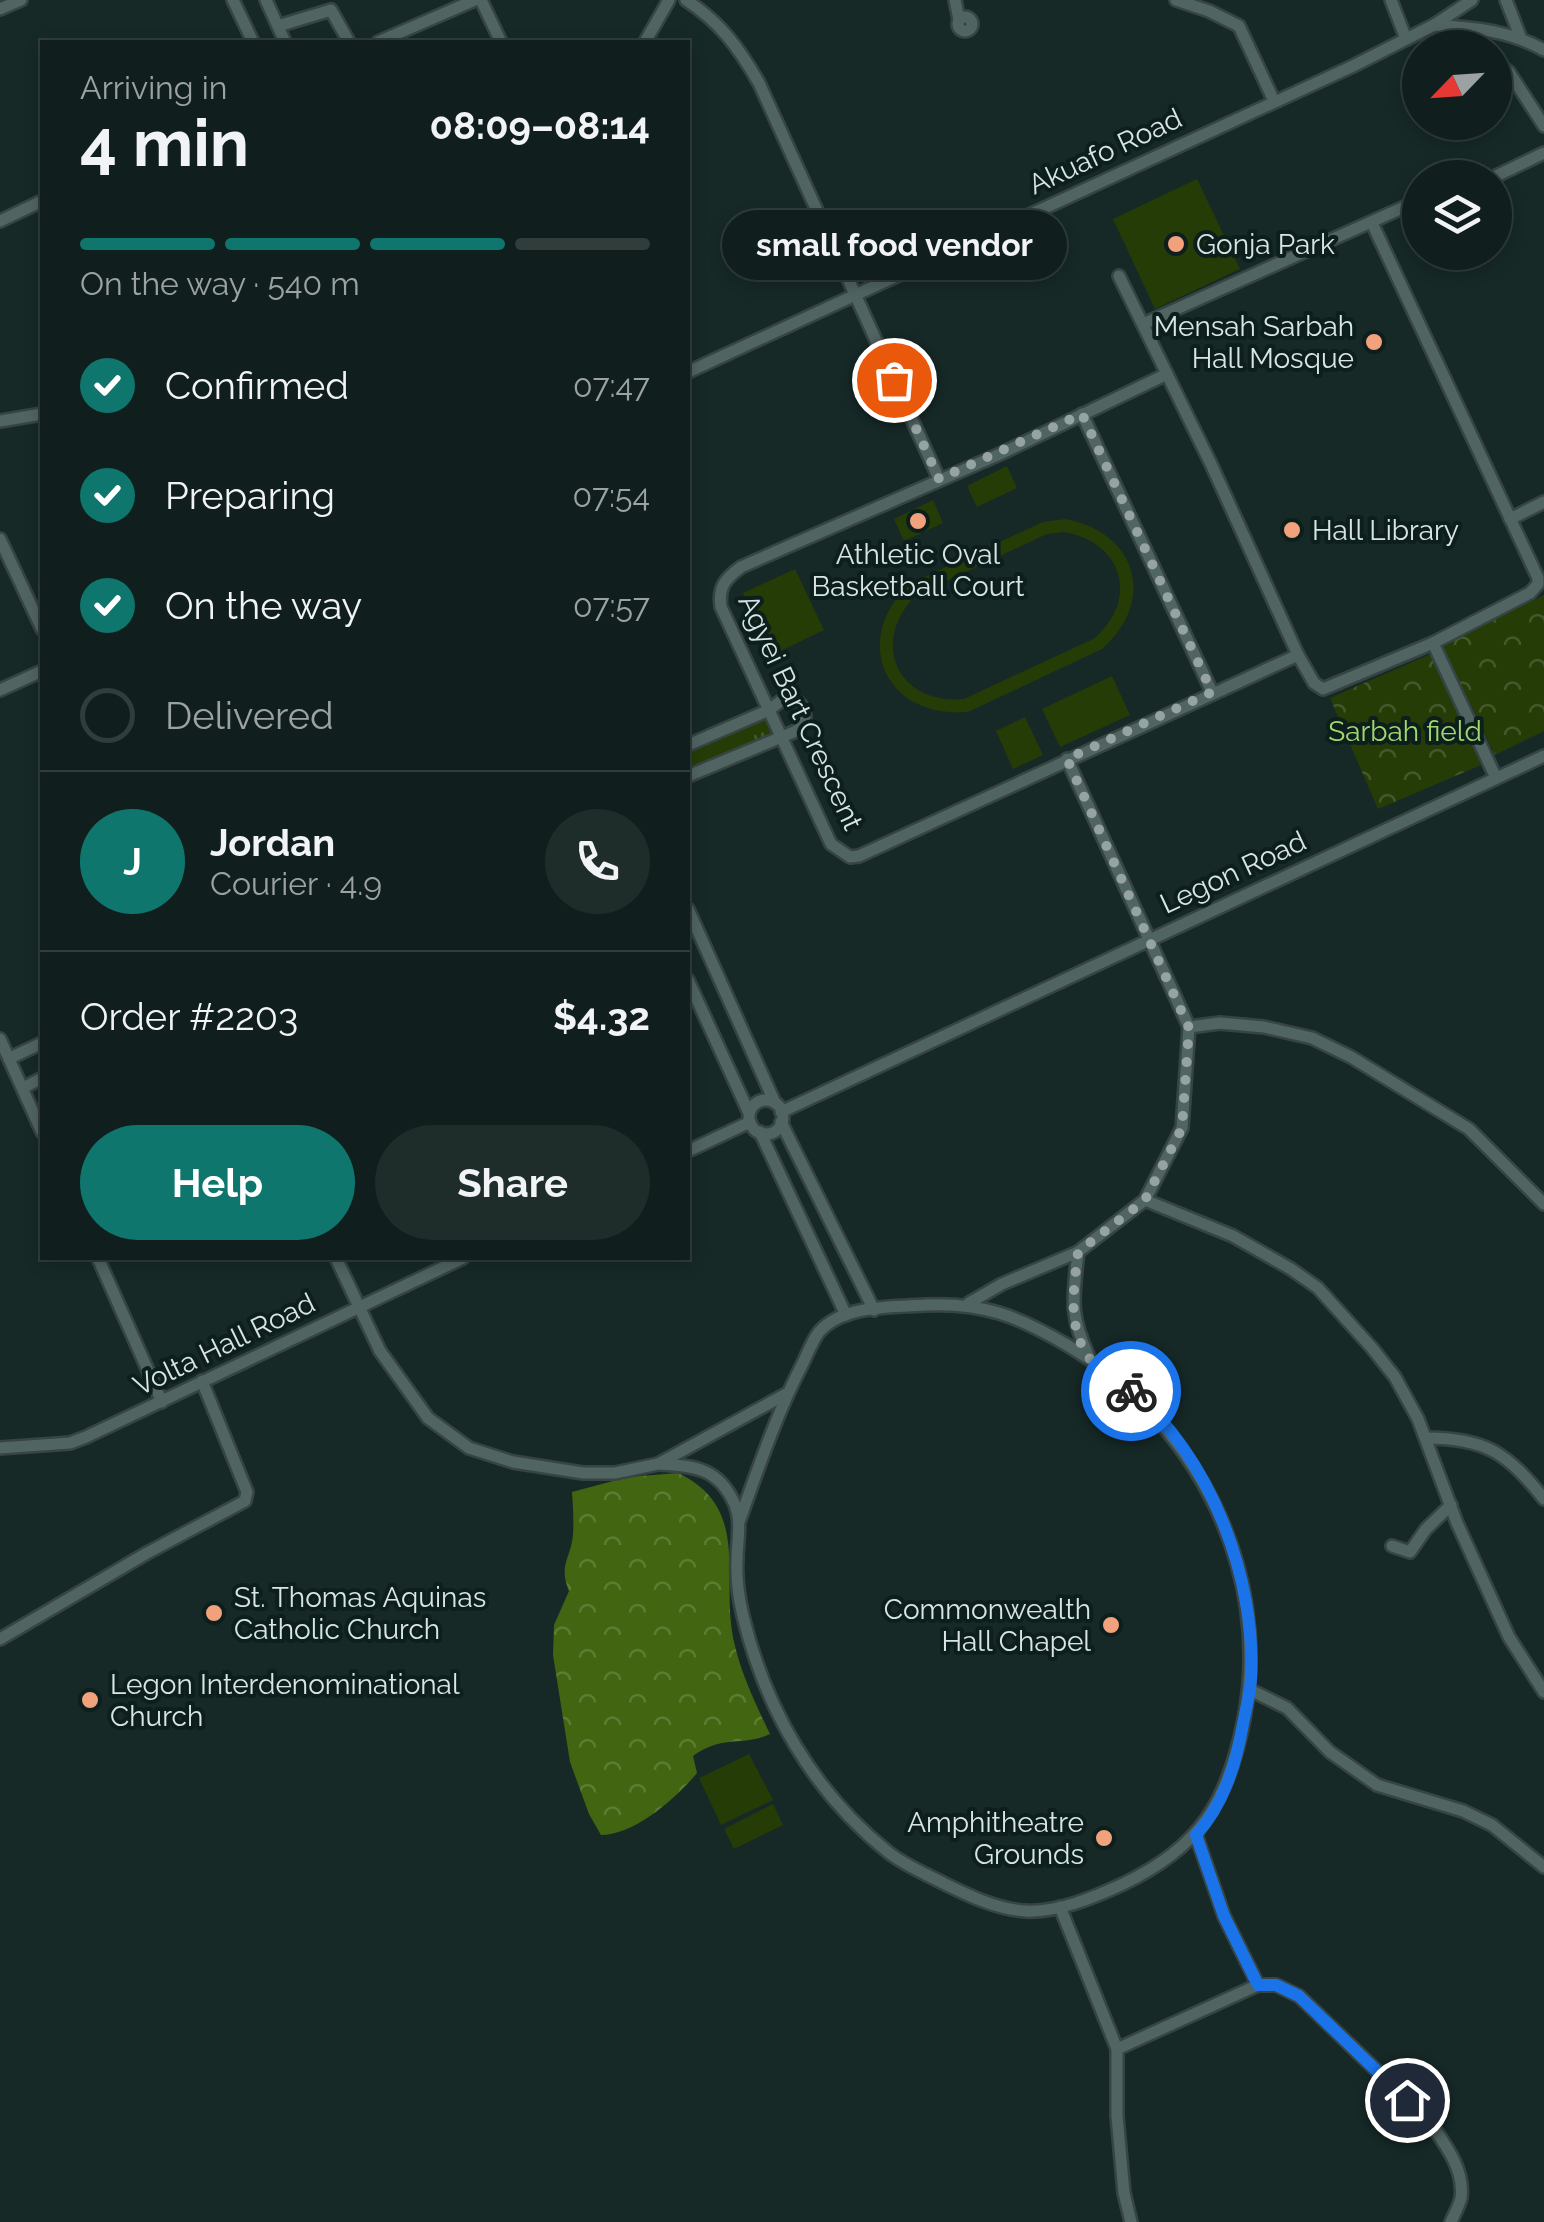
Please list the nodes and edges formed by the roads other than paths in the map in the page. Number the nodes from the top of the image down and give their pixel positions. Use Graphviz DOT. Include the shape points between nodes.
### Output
graph roads {
  1 [pos="21,0"];
  2 [pos="233,0"];
  3 [pos="266,0"];
  4 [pos="478,0"];
  5 [pos="669,0"];
  6 [pos="686,0"];
  7 [pos="955,0"];
  8 [pos="1176,0"];
  9 [pos="1391,0"];
  10 [pos="1472,0"];
  11 [pos="1506,0"];
  12 [pos="0,8"];
  13 [pos="958,20"];
  14 [pos="1434,25"];
  15 [pos="278,26"];
  16 [pos="1402,30"];
  17 [pos="1425,30"];
  18 [pos="1520,36"];
  19 [pos="252,40"];
  20 [pos="284,40"];
  21 [pos="348,40"];
  22 [pos="383,40"];
  23 [pos="501,40"];
  24 [pos="647,40"];
  25 [pos="1402,42"];
  26 [pos="1544,50"];
  27 [pos="1512,78"];
  28 [pos="1274,101"];
  29 [pos="1544,126"];
  30 [pos="1544,153"];
  31 [pos="1512,168"];
  32 [pos="40,202"];
  33 [pos="1402,209"];
  34 [pos="0,221"];
  35 [pos="1372,223"];
  36 [pos="1119,276"];
  37 [pos="854,295"];
  38 [pos="1142,324"];
  39 [pos="690,371"];
  40 [pos="1168,374"];
  41 [pos="40,414"];
  42 [pos="1082,414"];
  43 [pos="0,422"];
  44 [pos="939,479"];
  45 [pos="1544,502"];
  46 [pos="1510,518"];
  47 [pos="0,538"];
  48 [pos="40,626"];
  49 [pos="1433,642"];
  50 [pos="1298,655"];
  51 [pos="40,673"];
  52 [pos="0,690"];
  53 [pos="1212,692"];
  54 [pos="769,710"];
  55 [pos="781,735"];
  56 [pos="690,744"];
  57 [pos="1544,756"];
  58 [pos="1067,759"];
  59 [pos="690,775"];
  60 [pos="1496,778"];
  61 [pos="690,916"];
  62 [pos="1150,938"];
  63 [pos="690,985"];
  64 [pos="1189,1028"];
  65 [pos="0,1038"];
  66 [pos="40,1044"];
  67 [pos="10,1058"];
  68 [pos="40,1079"];
  69 [pos="23,1088"];
  70 [pos="779,1112"];
  71 [pos="749,1118"];
  72 [pos="40,1127"];
  73 [pos="760,1132"];
  74 [pos="690,1151"];
  75 [pos="1145,1200"];
  76 [pos="1544,1204"];
  77 [pos="1078,1252"];
  78 [pos="99,1260"];
  79 [pos="337,1260"];
  80 [pos="458,1260"];
  81 [pos="969,1304"];
  82 [pos="359,1307"];
  83 [pos="874,1310"];
  84 [pos="846,1315"];
  85 [pos="1088,1358"];
  86 [pos="202,1381"];
  87 [pos="786,1394"];
  88 [pos="162,1402"];
  89 [pos="1426,1438"];
  90 [pos="0,1448"];
  91 [pos="658,1464"];
  92 [pos="1544,1499"];
  93 [pos="1451,1505"];
  94 [pos="739,1522"];
  95 [pos="1392,1546"];
  96 [pos="0,1639"];
  97 [pos="1250,1690"];
  98 [pos="1544,1692"];
  99 [pos="1196,1835"];
  100 [pos="1544,1867"];
  101 [pos="1060,1906"];
  102 [pos="1258,1985"];
  103 [pos="1117,2050"];
  104 [pos="1131,2222"];
  105 [pos="1451,2222"];
  1 -- 12 [label="street"];
  2 -- 19 [label="street"];
  3 -- 15 [label="street"];
  4 -- 22 [label="street"];
  4 -- 23 [label="street"];
  5 -- 24 [label="street"];
  6 -- 37 [label="street" via="714,18 740,48"];
  7 -- 13 [label="street"];
  8 -- 28 [label="street" via="1239,26"];
  9 -- 16 [label="street"];
  10 -- 14 [label="street, Akuafo Road"];
  11 -- 18 [label="street"];
  14 -- 17 [label="street, Akuafo Road"];
  14 -- 18 [label="street"];
  15 -- 20 [label="street"];
  15 -- 21 [label="street" via="330,10"];
  18 -- 26 [label="street"];
  25 -- 28 [label="street, Akuafo Road"];
  27 -- 29 [label="street"];
  28 -- 37 [label="street, Akuafo Road"];
  30 -- 31 [label="street"];
  32 -- 34 [label="street"];
  33 -- 35 [label="street"];
  35 -- 38 [label="street"];
  35 -- 46 [label="street"];
  36 -- 38 [label="street"];
  37 -- 39 [label="street, Akuafo Road"];
  37 -- 44 [label="street"];
  38 -- 40 [label="street"];
  40 -- 42 [label="street, Agyei Bart Crescent"];
  40 -- 50 [label="street"];
  41 -- 43 [label="street"];
  42 -- 44 [label="street, Agyei Bart Crescent"];
  42 -- 53 [label="street"];
  44 -- 54 [label="street, Agyei Bart Crescent" via="726,578 721,607"];
  45 -- 46 [label="street"];
  46 -- 49 [label="street" via="1538,584"];
  47 -- 48 [label="street"];
  49 -- 50 [label="street" via="1328,688 1314,682"];
  49 -- 60 [label="street"];
  50 -- 53 [label="street, Agyei Bart Crescent"];
  51 -- 52 [label="street"];
  53 -- 58 [label="street, Agyei Bart Crescent"];
  54 -- 55 [label="street, Agyei Bart Crescent"];
  54 -- 55 [label="street" via="787,699 803,706 801,728"];
  54 -- 56 [label="street"];
  55 -- 58 [label="street, Agyei Bart Crescent" via="831,844 850,858"];
  55 -- 59 [label="street"];
  57 -- 60 [label="street, Legon Road"];
  58 -- 62 [label="street"];
  60 -- 62 [label="street, Legon Road"];
  61 -- 70 [label="street"];
  62 -- 64 [label="street"];
  62 -- 70 [label="street, Legon Road"];
  63 -- 71 [label="street"];
  64 -- 75 [label="street" via="1182,1128"];
  64 -- 76 [label="street" via="1220,1023 1312,1038 1469,1128"];
  65 -- 67 [label="street"];
  66 -- 67 [label="street"];
  67 -- 69 [label="street"];
  68 -- 69 [label="street"];
  69 -- 72 [label="street"];
  70 -- 71 [label="street" via="760,1101"];
  70 -- 73 [label="street" via="770,1133"];
  70 -- 83 [label="street"];
  71 -- 73 [label="street"];
  71 -- 74 [label="street"];
  73 -- 84 [label="street"];
  75 -- 77 [label="street"];
  75 -- 89 [label="street" via="1232,1236 1318,1288 1395,1377"];
  77 -- 81 [label="street"];
  77 -- 85 [label="street" via="1072,1308"];
  78 -- 88 [label="street"];
  79 -- 82 [label="street"];
  80 -- 82 [label="street, Volta Hall Road"];
  81 -- 83 [label="street"];
  81 -- 85 [label="street" via="1035,1326"];
  82 -- 86 [label="street, Volta Hall Road"];
  82 -- 91 [label="street" via="380,1351 428,1418 470,1448 566,1472 614,1474"];
  83 -- 84 [label="street"];
  84 -- 87 [label="street" via="819,1333"];
  85 -- 97 [label="street" via="1142,1400 1183,1447 1213,1499 1246,1604"];
  86 -- 88 [label="street, Volta Hall Road"];
  86 -- 96 [label="street" via="245,1501"];
  87 -- 91 [label="street"];
  87 -- 94 [label="street"];
  88 -- 90 [label="street, Volta Hall Road" via="70,1443"];
  89 -- 92 [label="street" via="1486,1446 1518,1466"];
  89 -- 93 [label="street"];
  91 -- 94 [label="street" via="697,1466 712,1474"];
  93 -- 95 [label="street" via="1410,1552"];
  93 -- 98 [label="street" via="1510,1637"];
  94 -- 101 [label="street" via="736,1568 756,1665 773,1707 820,1783 890,1855 936,1879 980,1900 1026,1911"];
  97 -- 99 [label="street" via="1238,1756 1210,1820"];
  97 -- 100 [label="street" via="1287,1708 1330,1752 1377,1785 1492,1824"];
  99 -- 101 [label="street" via="1162,1865"];
  99 -- 102 [label="street" via="1224,1916"];
  101 -- 103 [label="street"];
  102 -- 103 [label="street"];
  102 -- 105 [label="street" via="1299,1996 1429,2121 1456,2165 1460,2200"];
  103 -- 104 [label="street" via="1117,2116"];
}
